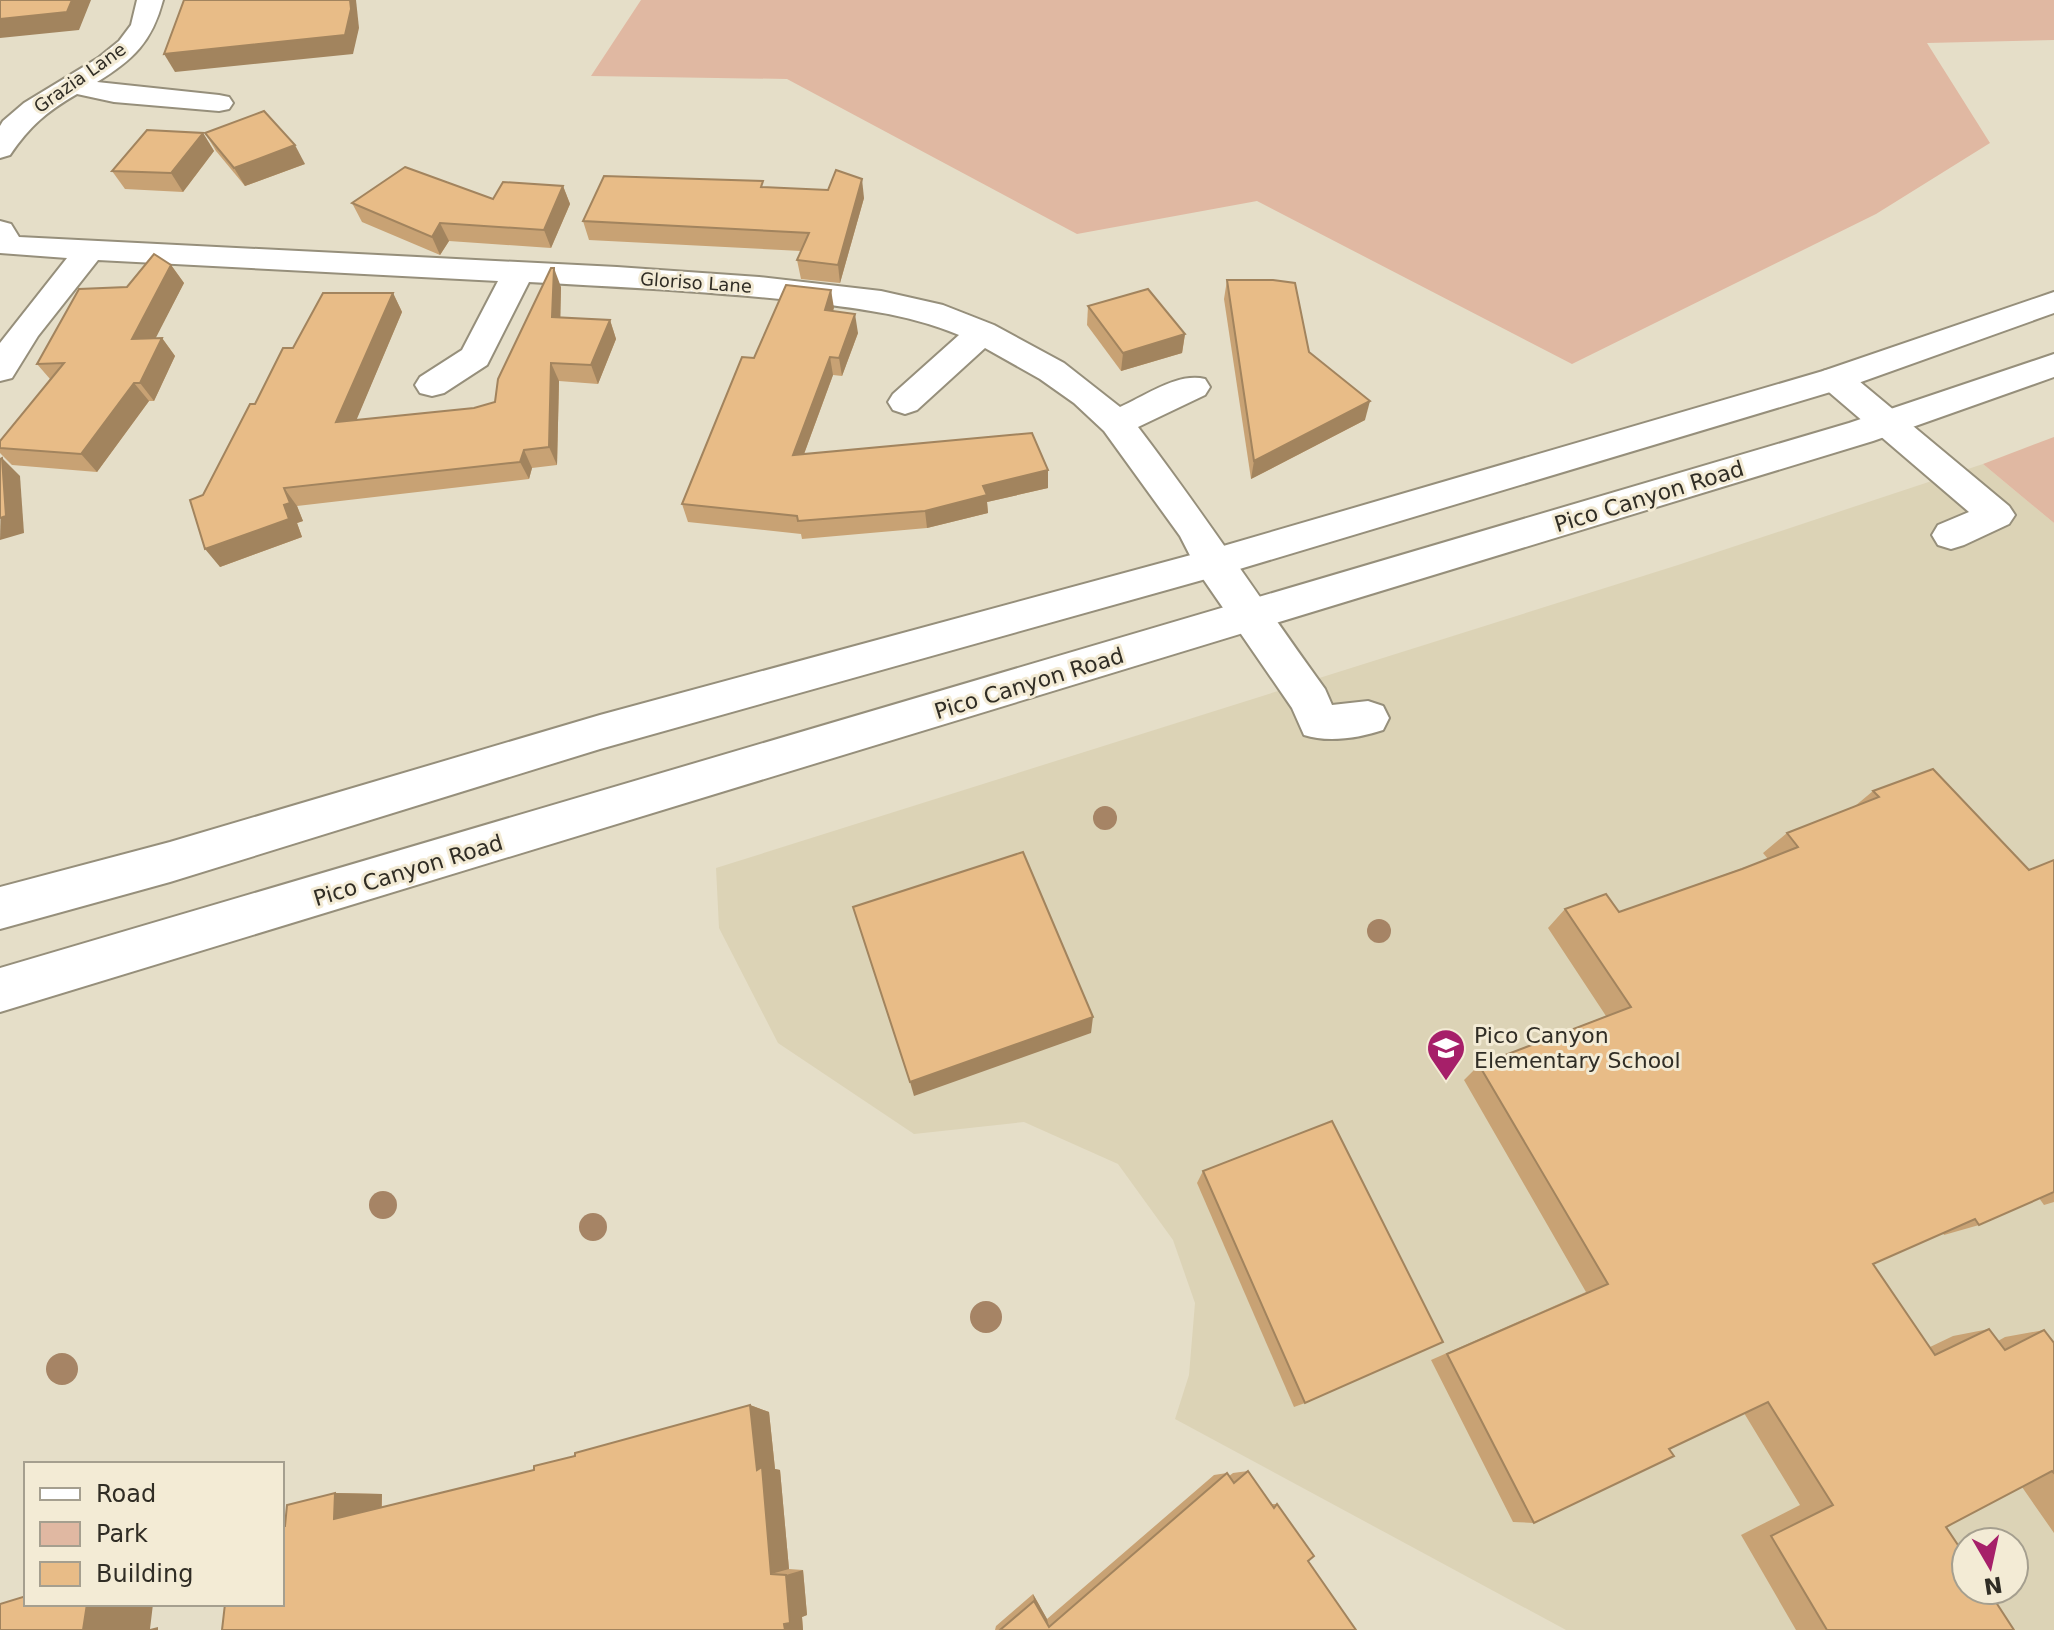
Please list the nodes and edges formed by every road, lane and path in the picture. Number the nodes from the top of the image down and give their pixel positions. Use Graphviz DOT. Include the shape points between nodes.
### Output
graph roads {
  1 [pos="150,0"];
  2 [pos="73,85"];
  3 [pos="219,103"];
  4 [pos="0,149"];
  5 [pos="4,238"];
  6 [pos="90,250"];
  7 [pos="518,272"];
  8 [pos="2054,302"];
  9 [pos="982,332"];
  10 [pos="2054,365"];
  11 [pos="0,370"];
  12 [pos="1835,379"];
  13 [pos="432,385"];
  14 [pos="1193,387"];
  15 [pos="905,402"];
  16 [pos="1116,423"];
  17 [pos="1888,423"];
  18 [pos="1951,535"];
  19 [pos="1213,563"];
  20 [pos="1250,616"];
  21 [pos="1368,718"];
  22 [pos="0,908"];
  23 [pos="0,990"];
  1 -- 2 [label="main road, Grazia Lane" via="150,13 123,52"];
  2 -- 3 [label="main road"];
  2 -- 4 [label="main road, Grazia Lane" via="19,122"];
  5 -- 6 [label="main road, Gloriso Lane"];
  6 -- 7 [label="main road, Gloriso Lane"];
  6 -- 11 [label="main road"];
  7 -- 9 [label="main road, Gloriso Lane" via="759,287 881,301 932,312"];
  7 -- 13 [label="main road" via="475,357"];
  8 -- 12 [label="main road"];
  9 -- 15 [label="main road"];
  9 -- 16 [label="main road, Gloriso Lane" via="1052,371"];
  10 -- 17 [label="main road, Pico Canyon Road"];
  12 -- 17 [label="main road"];
  12 -- 19 [label="main road"];
  14 -- 16 [label="main road"];
  16 -- 19 [label="main road, Gloriso Lane" via="1188,519"];
  17 -- 18 [label="main road" via="1996,515"];
  17 -- 20 [label="main road, Pico Canyon Road"];
  19 -- 20 [label="main road, Gloriso Lane"];
  19 -- 22 [label="main road" via="587,736"];
  20 -- 21 [label="main road, Gloriso Lane" via="1310,701 1319,723"];
  20 -- 23 [label="main road, Pico Canyon Road"];
}
